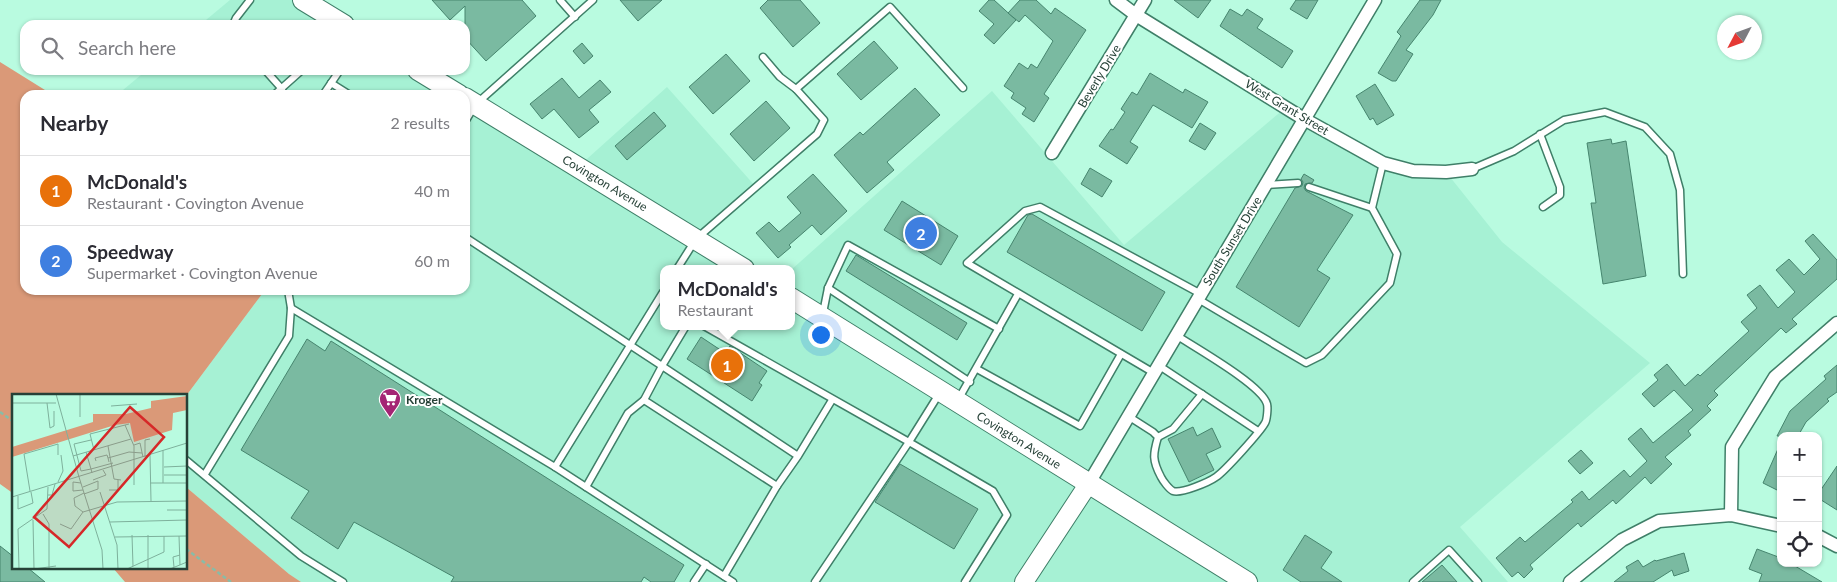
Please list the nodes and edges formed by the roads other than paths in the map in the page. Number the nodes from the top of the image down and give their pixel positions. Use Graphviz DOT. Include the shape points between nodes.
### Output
graph roads {
  1 [pos="250,0"];
  2 [pos="303,0"];
  3 [pos="560,0"];
  4 [pos="594,0"];
  5 [pos="1116,0"];
  6 [pos="1145,0"];
  7 [pos="1375,0"];
  8 [pos="1136,15"];
  9 [pos="574,17"];
  10 [pos="235,20"];
  11 [pos="336,20"];
  12 [pos="762,57"];
  13 [pos="269,75"];
  14 [pos="297,75"];
  15 [pos="336,75"];
  16 [pos="426,75"];
  17 [pos="331,82"];
  18 [pos="963,88"];
  19 [pos="282,89"];
  20 [pos="796,89"];
  21 [pos="326,90"];
  22 [pos="343,90"];
  23 [pos="451,90"];
  24 [pos="470,96"];
  25 [pos="470,101"];
  26 [pos="1304,119"];
  27 [pos="1540,134"];
  28 [pos="1052,153"];
  29 [pos="1383,163"];
  30 [pos="1472,169"];
  31 [pos="1298,183"];
  32 [pos="1265,185"];
  33 [pos="1309,187"];
  34 [pos="1543,207"];
  35 [pos="1372,208"];
  36 [pos="696,239"];
  37 [pos="470,240"];
  38 [pos="680,265"];
  39 [pos="738,265"];
  40 [pos="1683,274"];
  41 [pos="828,288"];
  42 [pos="1018,294"];
  43 [pos="289,295"];
  44 [pos="1199,296"];
  45 [pos="660,297"];
  46 [pos="795,300"];
  47 [pos="291,308"];
  48 [pos="822,317"];
  49 [pos="1837,324"];
  50 [pos="999,329"];
  51 [pos="684,330"];
  52 [pos="711,330"];
  53 [pos="1176,336"];
  54 [pos="630,345"];
  55 [pos="1121,354"];
  56 [pos="662,366"];
  57 [pos="977,369"];
  58 [pos="1156,369"];
  59 [pos="970,382"];
  60 [pos="1202,394"];
  61 [pos="949,396"];
  62 [pos="644,400"];
  63 [pos="832,400"];
  64 [pos="1128,416"];
  65 [pos="1258,431"];
  66 [pos="1158,437"];
  67 [pos="909,442"];
  68 [pos="798,456"];
  69 [pos="188,461"];
  70 [pos="555,468"];
  71 [pos="205,474"];
  72 [pos="1089,483"];
  73 [pos="778,486"];
  74 [pos="586,488"];
  75 [pos="1731,515"];
  76 [pos="1777,525"];
  77 [pos="1822,538"];
  78 [pos="1837,546"];
  79 [pos="706,564"];
  80 [pos="724,576"];
  81 [pos="343,582"];
  82 [pos="694,582"];
  83 [pos="733,582"];
  84 [pos="815,582"];
  85 [pos="965,582"];
  86 [pos="1024,582"];
  87 [pos="1247,582"];
  88 [pos="1413,582"];
  89 [pos="1478,582"];
  90 [pos="1570,582"];
  1 -- 10 [label="lane"];
  2 -- 11 [label="main road"];
  3 -- 9 [label="lane"];
  4 -- 9 [label="lane"];
  5 -- 8 [label="street, West Grant Street"];
  6 -- 8 [label="street, Beverly Drive"];
  7 -- 26 [label="street, South Sunset Drive"];
  8 -- 26 [label="street, West Grant Street"];
  8 -- 28 [label="street, Beverly Drive"];
  9 -- 24 [label="lane"];
  12 -- 20 [label="lane"];
  13 -- 19 [label="lane"];
  14 -- 19 [label="lane"];
  15 -- 17 [label="lane"];
  16 -- 23 [label="main road, Covington Avenue"];
  17 -- 21 [label="lane"];
  17 -- 22 [label="lane"];
  18 -- 20 [label="lane" via="890,7"];
  20 -- 36 [label="lane" via="824,120 817,134"];
  25 -- 36 [label="main road, Covington Avenue"];
  26 -- 29 [label="street, West Grant Street"];
  26 -- 32 [label="street, South Sunset Drive"];
  27 -- 30 [label="lane" via="1514,151"];
  27 -- 34 [label="lane" via="1560,187 1560,195"];
  27 -- 40 [label="lane" via="1564,120 1605,112 1645,127 1670,154 1680,190"];
  29 -- 30 [label="street, West Grant Street" via="1413,171"];
  29 -- 35 [label="lane"];
  31 -- 32 [label="lane"];
  32 -- 44 [label="street, South Sunset Drive"];
  33 -- 35 [label="lane"];
  35 -- 44 [label="lane" via="1397,254 1390,283 1322,355 1306,363"];
  36 -- 38 [label="lane"];
  36 -- 39 [label="main road, Covington Avenue"];
  37 -- 54 [label="lane"];
  41 -- 48 [label="lane"];
  41 -- 50 [label="lane" via="848,244"];
  41 -- 59 [label="lane"];
  42 -- 44 [label="lane" via="968,263 1025,211 1040,207"];
  42 -- 50 [label="lane"];
  42 -- 55 [label="lane"];
  43 -- 47 [label="lane"];
  44 -- 53 [label="street, South Sunset Drive"];
  45 -- 54 [label="lane"];
  46 -- 48 [label="main road, Covington Avenue"];
  47 -- 70 [label="lane"];
  47 -- 71 [label="lane" via="289,336"];
  48 -- 61 [label="main road, Covington Avenue"];
  49 -- 75 [label="street" via="1775,377 1732,447"];
  50 -- 57 [label="lane"];
  51 -- 56 [label="lane"];
  52 -- 63 [label="lane"];
  53 -- 58 [label="street, South Sunset Drive"];
  53 -- 65 [label="lane" via="1234,372 1260,393 1267,404 1266,422"];
  54 -- 56 [label="lane"];
  54 -- 70 [label="lane"];
  55 -- 57 [label="lane" via="1080,426"];
  55 -- 58 [label="lane"];
  56 -- 62 [label="lane"];
  56 -- 68 [label="lane"];
  57 -- 59 [label="lane"];
  58 -- 60 [label="lane"];
  58 -- 64 [label="street, South Sunset Drive"];
  59 -- 61 [label="lane"];
  60 -- 65 [label="lane"];
  60 -- 66 [label="lane" via="1173,429"];
  61 -- 67 [label="lane"];
  61 -- 72 [label="main road, Covington Avenue"];
  62 -- 73 [label="lane"];
  62 -- 74 [label="lane" via="628,413"];
  63 -- 67 [label="lane"];
  63 -- 68 [label="lane"];
  64 -- 66 [label="lane"];
  64 -- 72 [label="street, South Sunset Drive"];
  65 -- 66 [label="lane" via="1216,477 1181,492 1173,491 1162,480 1155,465 1153,454"];
  67 -- 84 [label="lane"];
  67 -- 85 [label="lane" via="993,490 1007,515"];
  68 -- 73 [label="lane"];
  69 -- 71 [label="lane"];
  70 -- 74 [label="lane"];
  71 -- 81 [label="lane" via="300,556"];
  72 -- 86 [label="main road"];
  72 -- 87 [label="main road, Covington Avenue"];
  73 -- 80 [label="lane"];
  74 -- 79 [label="lane"];
  75 -- 76 [label="street"];
  75 -- 90 [label="street" via="1659,521 1622,540"];
  77 -- 78 [label="street"];
  79 -- 80 [label="lane"];
  79 -- 82 [label="lane"];
  80 -- 83 [label="lane"];
  88 -- 89 [label="lane" via="1449,550"];
}
